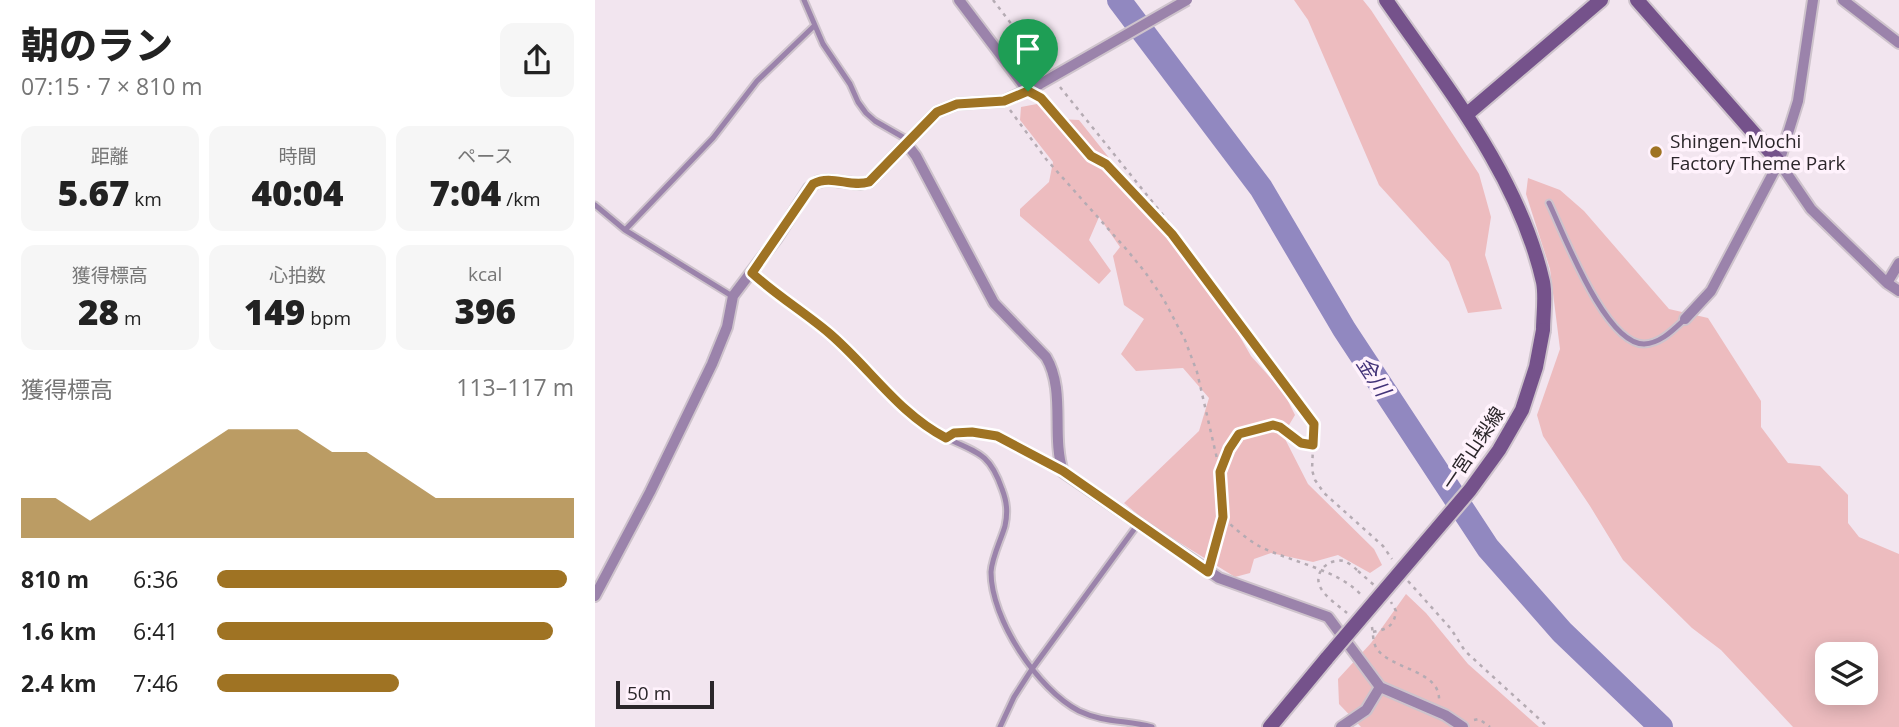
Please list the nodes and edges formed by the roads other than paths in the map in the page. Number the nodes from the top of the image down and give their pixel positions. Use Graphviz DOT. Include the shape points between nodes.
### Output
graph roads {
  1 [pos="804,0"];
  2 [pos="959,0"];
  3 [pos="1187,0"];
  4 [pos="1386,0"];
  5 [pos="1601,0"];
  6 [pos="1637,0"];
  7 [pos="1813,0"];
  8 [pos="1843,0"];
  9 [pos="814,26"];
  10 [pos="1899,43"];
  11 [pos="1028,91"];
  12 [pos="1466,116"];
  13 [pos="907,141"];
  14 [pos="1779,162"];
  15 [pos="1549,203"];
  16 [pos="595,205"];
  17 [pos="625,230"];
  18 [pos="1899,263"];
  19 [pos="752,273"];
  20 [pos="1887,284"];
  21 [pos="1899,291"];
  22 [pos="733,296"];
  23 [pos="1685,319"];
  24 [pos="946,438"];
  25 [pos="1063,471"];
  26 [pos="1138,524"];
  27 [pos="595,596"];
  28 [pos="1032,670"];
  29 [pos="1380,687"];
  30 [pos="1462,726"];
  31 [pos="1000,727"];
  32 [pos="1152,727"];
  33 [pos="1270,727"];
  34 [pos="1341,727"];
  1 -- 9 [label="lane"];
  2 -- 11 [label="street"];
  3 -- 11 [label="street, bridge"];
  4 -- 12 [label="main road, 一宮山梨線"];
  5 -- 12 [label="main road"];
  6 -- 14 [label="main road"];
  7 -- 14 [label="street" via="1798,101"];
  8 -- 10 [label="street"];
  9 -- 13 [label="lane" via="866,113"];
  9 -- 17 [label="lane" via="757,80 713,138"];
  11 -- 13 [label="street" via="1004,101 946,107"];
  12 -- 33 [label="main road, 一宮山梨線, bridge" via="1521,214 1544,285 1536,367 1522,410 1470,490"];
  13 -- 19 [label="street" via="869,182 828,180 809,188"];
  13 -- 25 [label="street" via="994,303 1052,367"];
  14 -- 20 [label="street" via="1811,209"];
  14 -- 23 [label="street" via="1711,291"];
  15 -- 23 [label="lane" via="1576,264 1603,311 1627,339 1642,344 1658,341"];
  16 -- 17 [label="lane"];
  17 -- 22 [label="lane"];
  18 -- 20 [label="street"];
  19 -- 22 [label="street"];
  19 -- 24 [label="lane" via="829,333 904,411"];
  20 -- 21 [label="street"];
  22 -- 27 [label="street" via="712,364"];
  24 -- 25 [label="lane" via="972,432 997,436"];
  24 -- 28 [label="lane" via="979,453 996,472 1007,513 991,570 993,590 1019,653"];
  25 -- 26 [label="street"];
  26 -- 28 [label="lane"];
  26 -- 29 [label="street" via="1208,572 1328,617"];
  28 -- 31 [label="lane"];
  28 -- 32 [label="lane" via="1063,702 1079,711 1102,720"];
  29 -- 30 [label="street"];
  29 -- 34 [label="street" via="1366,710"];
}
